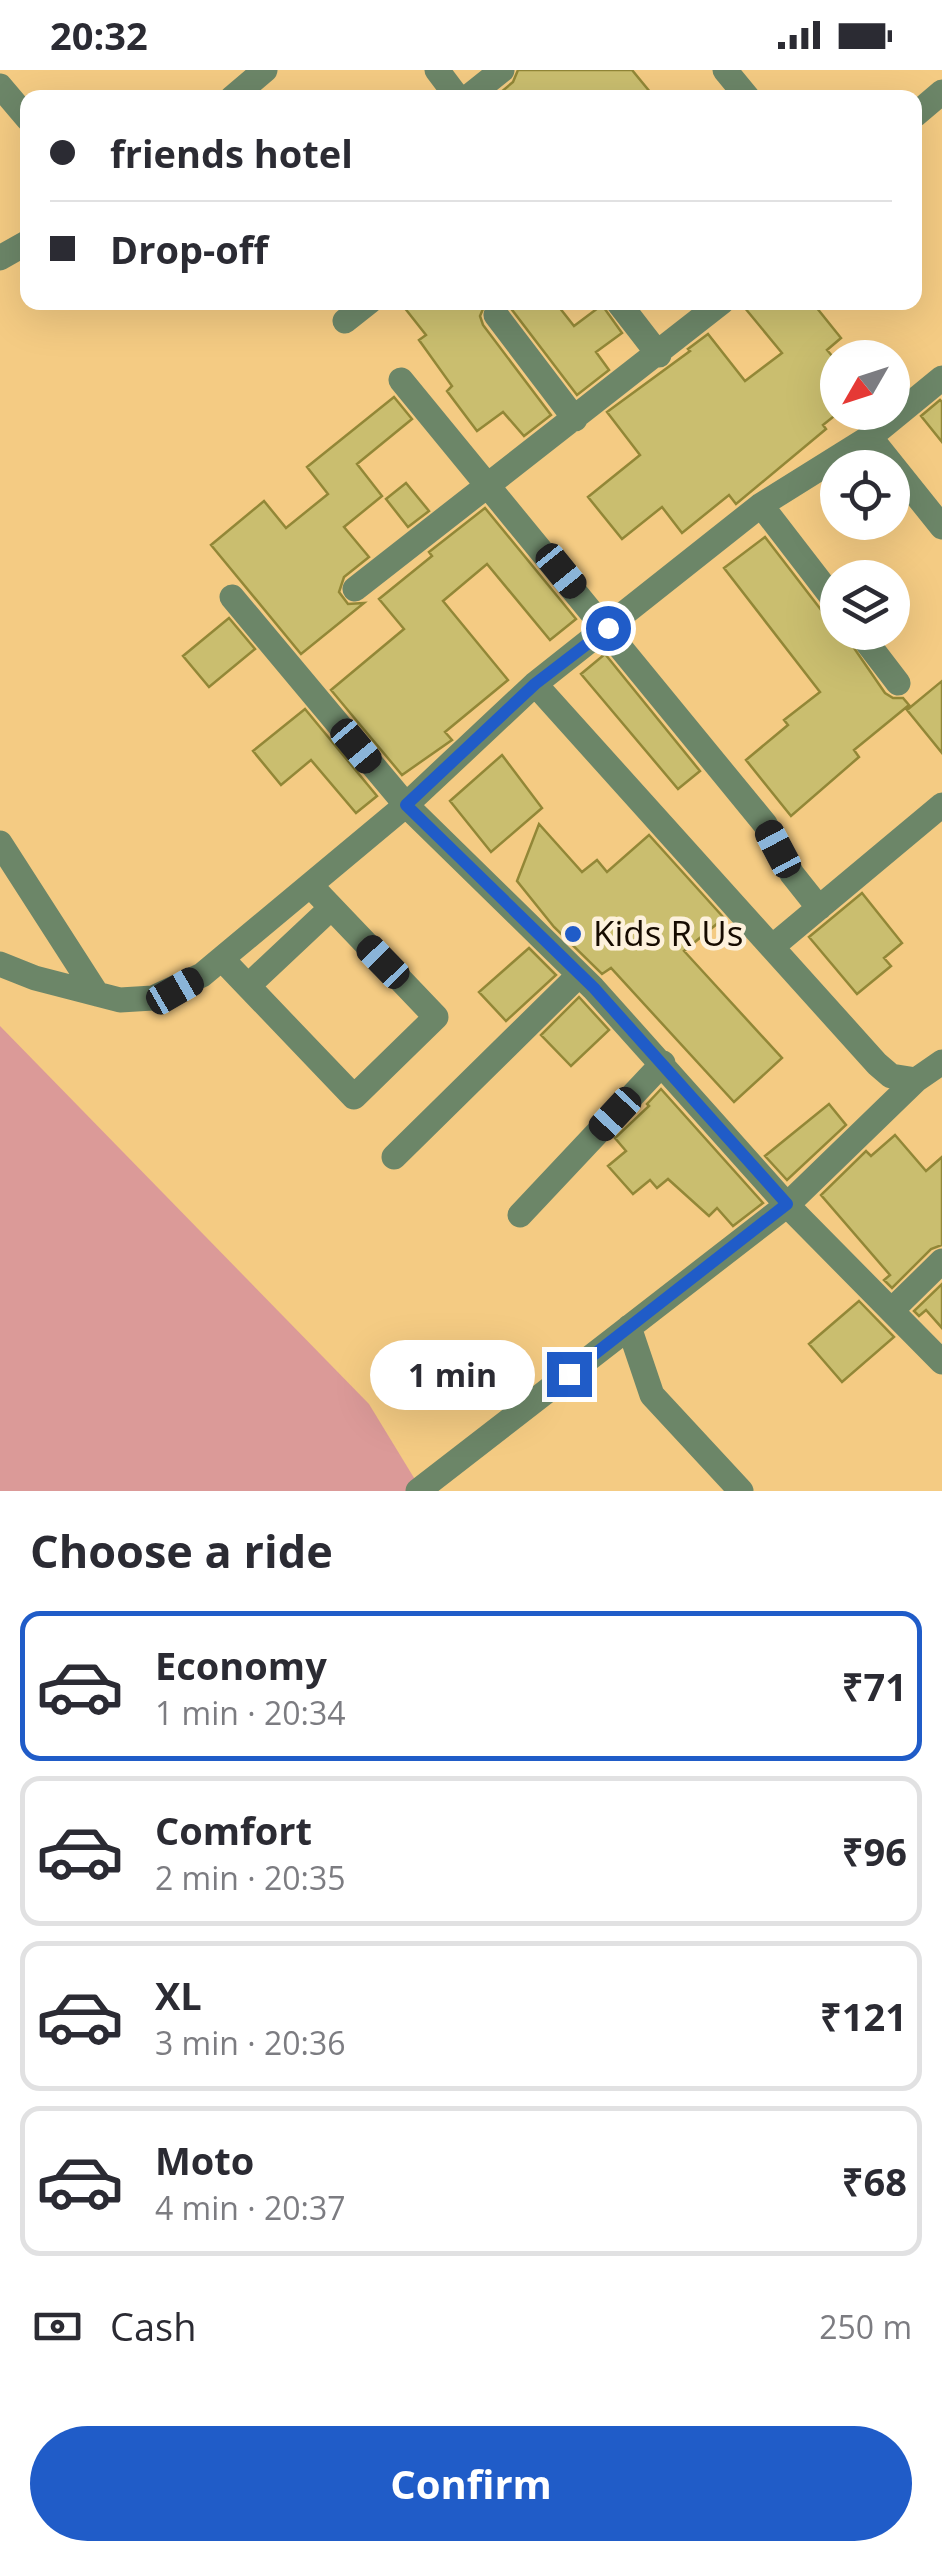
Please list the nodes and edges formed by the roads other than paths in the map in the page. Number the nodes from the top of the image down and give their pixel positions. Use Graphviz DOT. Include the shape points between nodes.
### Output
graph roads {
  1 [pos="265,70"];
  2 [pos="436,70"];
  3 [pos="502,70"];
  4 [pos="725,70"];
  5 [pos="0,86"];
  6 [pos="246,90"];
  7 [pos="452,90"];
  8 [pos="477,90"];
  9 [pos="741,90"];
  10 [pos="942,92"];
  11 [pos="922,108"];
  12 [pos="20,110"];
  13 [pos="359,310"];
  14 [pos="624,310"];
  15 [pos="712,310"];
  16 [pos="496,315"];
  17 [pos="346,321"];
  18 [pos="659,355"];
  19 [pos="942,378"];
  20 [pos="401,380"];
  21 [pos="575,419"];
  22 [pos="870,437"];
  23 [pos="490,484"];
  24 [pos="760,505"];
  25 [pos="942,527"];
  26 [pos="820,581"];
  27 [pos="355,589"];
  28 [pos="232,598"];
  29 [pos="608,628"];
  30 [pos="873,650"];
  31 [pos="898,683"];
  32 [pos="535,684"];
  33 [pos="406,805"];
  34 [pos="942,805"];
  35 [pos="0,843"];
  36 [pos="310,885"];
  37 [pos="331,908"];
  38 [pos="818,908"];
  39 [pos="772,947"];
  40 [pos="222,959"];
  41 [pos="0,964"];
  42 [pos="580,975"];
  43 [pos="248,986"];
  44 [pos="96,994"];
  45 [pos="942,1062"];
  46 [pos="663,1063"];
  47 [pos="916,1080"];
  48 [pos="394,1157"];
  49 [pos="787,1204"];
  50 [pos="520,1216"];
  51 [pos="942,1261"];
  52 [pos="892,1310"];
  53 [pos="629,1327"];
  54 [pos="942,1362"];
  55 [pos="418,1491"];
  56 [pos="741,1491"];
  1 -- 6 [label="street"];
  2 -- 7 [label="street"];
  3 -- 8 [label="street"];
  4 -- 9 [label="street"];
  5 -- 12 [label="street"];
  10 -- 11 [label="street"];
  13 -- 17 [label="street"];
  14 -- 18 [label="street"];
  15 -- 18 [label="street"];
  16 -- 21 [label="street"];
  18 -- 21 [label="street"];
  19 -- 22 [label="street"];
  20 -- 23 [label="street"];
  21 -- 23 [label="street"];
  22 -- 24 [label="street"];
  22 -- 25 [label="street"];
  23 -- 27 [label="street"];
  23 -- 29 [label="street"];
  24 -- 26 [label="street"];
  24 -- 29 [label="street"];
  28 -- 33 [label="street"];
  29 -- 32 [label="street"];
  29 -- 38 [label="street" via="764,824"];
  30 -- 31 [label="street"];
  32 -- 33 [label="street"];
  32 -- 39 [label="street"];
  33 -- 36 [label="street"];
  33 -- 42 [label="street"];
  34 -- 38 [label="street"];
  35 -- 44 [label="street"];
  36 -- 37 [label="street"];
  36 -- 40 [label="street"];
  37 -- 43 [label="street"];
  37 -- 43 [label="street" via="436,1016 354,1097"];
  38 -- 39 [label="street"];
  39 -- 47 [label="street" via="890,1076"];
  40 -- 43 [label="street"];
  40 -- 44 [label="street" via="153,998"];
  41 -- 44 [label="street"];
  42 -- 46 [label="street"];
  42 -- 48 [label="street"];
  45 -- 47 [label="street"];
  46 -- 49 [label="street"];
  46 -- 50 [label="street"];
  47 -- 49 [label="street"];
  49 -- 52 [label="street"];
  49 -- 53 [label="street"];
  51 -- 52 [label="street"];
  52 -- 54 [label="street"];
  53 -- 55 [label="street"];
  53 -- 56 [label="street" via="652,1395"];
}
